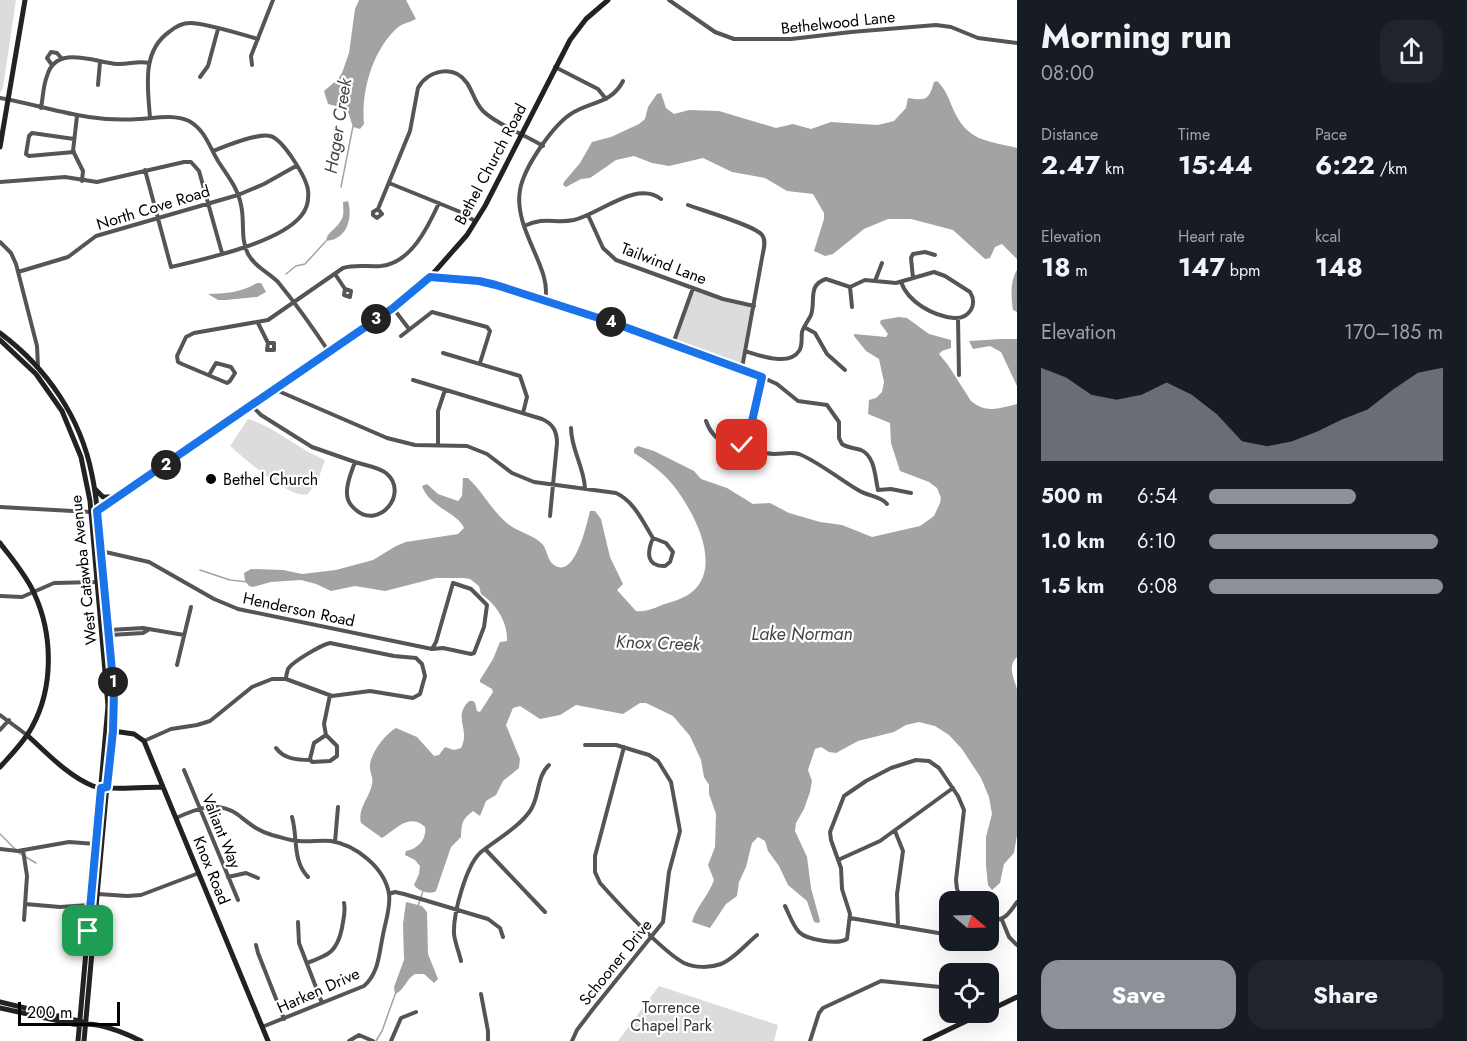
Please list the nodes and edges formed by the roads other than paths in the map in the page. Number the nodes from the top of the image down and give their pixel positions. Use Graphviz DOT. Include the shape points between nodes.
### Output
graph roads {
  1 [pos="25,0"];
  2 [pos="273,0"];
  3 [pos="608,0"];
  4 [pos="669,0"];
  5 [pos="218,29"];
  6 [pos="258,39"];
  7 [pos="1017,43"];
  8 [pos="62,59"];
  9 [pos="100,62"];
  10 [pos="149,63"];
  11 [pos="52,65"];
  12 [pos="252,65"];
  13 [pos="555,67"];
  14 [pos="200,77"];
  15 [pos="623,81"];
  16 [pos="98,85"];
  17 [pos="0,98"];
  18 [pos="7,99"];
  19 [pos="606,99"];
  20 [pos="41,108"];
  21 [pos="77,116"];
  22 [pos="150,118"];
  23 [pos="522,134"];
  24 [pos="74,139"];
  25 [pos="543,146"];
  26 [pos="0,147"];
  27 [pos="213,151"];
  28 [pos="74,152"];
  29 [pos="296,166"];
  30 [pos="145,170"];
  31 [pos="82,181"];
  32 [pos="0,182"];
  33 [pos="388,183"];
  34 [pos="238,195"];
  35 [pos="661,199"];
  36 [pos="207,203"];
  37 [pos="439,203"];
  38 [pos="688,206"];
  39 [pos="378,209"];
  40 [pos="588,215"];
  41 [pos="159,217"];
  42 [pos="476,222"];
  43 [pos="524,226"];
  44 [pos="0,242"];
  45 [pos="245,246"];
  46 [pos="222,253"];
  47 [pos="935,255"];
  48 [pos="882,263"];
  49 [pos="18,272"];
  50 [pos="334,274"];
  51 [pos="430,277"];
  52 [pos="913,278"];
  53 [pos="874,280"];
  54 [pos="901,282"];
  55 [pos="850,287"];
  56 [pos="693,288"];
  57 [pos="345,289"];
  58 [pos="544,300"];
  59 [pos="293,302"];
  60 [pos="754,306"];
  61 [pos="852,307"];
  62 [pos="393,308"];
  63 [pos="958,318"];
  64 [pos="258,323"];
  65 [pos="804,327"];
  66 [pos="410,329"];
  67 [pos="0,333"];
  68 [pos="401,336"];
  69 [pos="0,340"];
  70 [pos="268,343"];
  71 [pos="673,344"];
  72 [pos="37,349"];
  73 [pos="745,351"];
  74 [pos="329,352"];
  75 [pos="442,353"];
  76 [pos="26,355"];
  77 [pos="480,363"];
  78 [pos="38,367"];
  79 [pos="742,368"];
  80 [pos="845,370"];
  81 [pos="209,375"];
  82 [pos="959,375"];
  83 [pos="762,377"];
  84 [pos="413,380"];
  85 [pos="275,389"];
  86 [pos="49,390"];
  87 [pos="445,390"];
  88 [pos="252,406"];
  89 [pos="523,413"];
  90 [pos="706,421"];
  91 [pos="75,422"];
  92 [pos="571,428"];
  93 [pos="753,442"];
  94 [pos="438,445"];
  95 [pos="355,462"];
  96 [pos="553,485"];
  97 [pos="585,488"];
  98 [pos="95,489"];
  99 [pos="911,493"];
  100 [pos="120,497"];
  101 [pos="887,504"];
  102 [pos="0,507"];
  103 [pos="94,511"];
  104 [pos="550,516"];
  105 [pos="653,538"];
  106 [pos="0,543"];
  107 [pos="101,551"];
  108 [pos="98,582"];
  109 [pos="34,592"];
  110 [pos="0,596"];
  111 [pos="99,599"];
  112 [pos="191,607"];
  113 [pos="109,633"];
  114 [pos="184,635"];
  115 [pos="432,649"];
  116 [pos="177,665"];
  117 [pos="106,670"];
  118 [pos="286,679"];
  119 [pos="330,695"];
  120 [pos="114,707"];
  121 [pos="0,715"];
  122 [pos="9,720"];
  123 [pos="0,730"];
  124 [pos="113,731"];
  125 [pos="27,735"];
  126 [pos="326,735"];
  127 [pos="144,741"];
  128 [pos="585,746"];
  129 [pos="624,747"];
  130 [pos="276,748"];
  131 [pos="310,760"];
  132 [pos="549,765"];
  133 [pos="0,767"];
  134 [pos="184,770"];
  135 [pos="103,786"];
  136 [pos="163,787"];
  137 [pos="952,788"];
  138 [pos="338,807"];
  139 [pos="200,809"];
  140 [pos="292,817"];
  141 [pos="176,818"];
  142 [pos="895,831"];
  143 [pos="297,841"];
  144 [pos="335,842"];
  145 [pos="96,844"];
  146 [pos="0,849"];
  147 [pos="485,849"];
  148 [pos="22,850"];
  149 [pos="95,855"];
  150 [pos="838,860"];
  151 [pos="199,873"];
  152 [pos="228,877"];
  153 [pos="308,877"];
  154 [pos="258,878"];
  155 [pos="958,891"];
  156 [pos="98,894"];
  157 [pos="389,894"];
  158 [pos="238,900"];
  159 [pos="1017,902"];
  160 [pos="344,903"];
  161 [pos="25,904"];
  162 [pos="785,906"];
  163 [pos="90,908"];
  164 [pos="457,910"];
  165 [pos="545,912"];
  166 [pos="850,918"];
  167 [pos="24,920"];
  168 [pos="1002,920"];
  169 [pos="298,922"];
  170 [pos="898,926"];
  171 [pos="939,933"];
  172 [pos="757,935"];
  173 [pos="653,936"];
  174 [pos="503,937"];
  175 [pos="93,940"];
  176 [pos="256,945"];
  177 [pos="1017,945"];
  178 [pos="461,961"];
  179 [pos="307,963"];
  180 [pos="939,987"];
  181 [pos="481,994"];
  182 [pos="1017,997"];
  183 [pos="0,1002"];
  184 [pos="322,1003"];
  185 [pos="999,1005"];
  186 [pos="0,1008"];
  187 [pos="416,1012"];
  188 [pos="284,1018"];
  189 [pos="82,1023"];
  190 [pos="962,1023"];
  191 [pos="262,1027"];
  192 [pos="78,1041"];
  193 [pos="84,1041"];
  194 [pos="141,1041"];
  195 [pos="268,1041"];
  196 [pos="349,1041"];
  197 [pos="373,1041"];
  198 [pos="391,1041"];
  199 [pos="488,1041"];
  200 [pos="572,1041"];
  201 [pos="810,1041"];
  202 [pos="925,1041"];
  1 -- 18 [label="street"];
  2 -- 6 [label="street"];
  3 -- 13 [label="street, Bethel Church Road" via="574,33"];
  4 -- 7 [label="street, Bethelwood Lane" via="716,32 734,39 790,39 936,25 978,38"];
  5 -- 6 [label="street"];
  5 -- 10 [label="street" via="190,23 178,26 159,41"];
  5 -- 14 [label="street" via="208,66"];
  6 -- 12 [label="street"];
  8 -- 9 [label="street" via="76,57"];
  8 -- 11 [label="street"];
  8 -- 11 [label="street" via="55,52 49,54"];
  9 -- 10 [label="street"];
  9 -- 16 [label="street"];
  10 -- 22 [label="street"];
  11 -- 20 [label="street"];
  13 -- 19 [label="street" via="598,88"];
  13 -- 23 [label="street, Bethel Church Road"];
  15 -- 19 [label="street" via="617,92"];
  17 -- 18 [label="street"];
  18 -- 20 [label="street"];
  18 -- 26 [label="street"];
  19 -- 25 [label="street" via="567,116"];
  20 -- 21 [label="street"];
  21 -- 22 [label="street" via="114,121"];
  21 -- 24 [label="street"];
  22 -- 27 [label="street" via="188,121 200,130"];
  23 -- 25 [label="street"];
  23 -- 33 [label="street" via="483,111 466,81 455,73 433,73 418,88 410,131"];
  23 -- 42 [label="street, Bethel Church Road"];
  24 -- 28 [label="street"];
  24 -- 28 [label="street" via="32,133 26,154"];
  25 -- 43 [label="street" via="527,170 520,190"];
  27 -- 29 [label="street" via="268,135 281,142"];
  27 -- 34 [label="street"];
  28 -- 31 [label="street" via="83,171"];
  29 -- 34 [label="street, North Cove Road"];
  29 -- 45 [label="street" via="308,189 304,212 272,237"];
  30 -- 31 [label="street" via="111,180"];
  30 -- 36 [label="street" via="191,162 199,171"];
  30 -- 41 [label="street"];
  31 -- 32 [label="street" via="65,177"];
  33 -- 37 [label="street"];
  33 -- 39 [label="street"];
  34 -- 36 [label="street, North Cove Road"];
  34 -- 45 [label="street"];
  35 -- 40 [label="street" via="650,193 638,193"];
  36 -- 41 [label="street, North Cove Road"];
  36 -- 46 [label="street"];
  37 -- 42 [label="street"];
  37 -- 50 [label="street" via="421,238 400,258 383,266 353,265"];
  38 -- 60 [label="street" via="762,234 765,242"];
  40 -- 43 [label="street" via="572,220 539,220"];
  40 -- 56 [label="street, Tailwind Lane" via="612,258"];
  41 -- 46 [label="street" via="171,267"];
  41 -- 49 [label="street, North Cove Road" via="96,236 68,257"];
  42 -- 51 [label="street, Bethel Church Road"];
  43 -- 58 [label="street" via="546,283"];
  44 -- 49 [label="street" via="11,253"];
  45 -- 46 [label="street"];
  45 -- 59 [label="street" via="252,261 274,278"];
  47 -- 52 [label="street" via="913,254"];
  48 -- 53 [label="street"];
  49 -- 72 [label="street"];
  50 -- 57 [label="street"];
  50 -- 59 [label="street"];
  51 -- 58 [label="street" via="486,282"];
  51 -- 62 [label="street, Bethel Church Road"];
  52 -- 54 [label="street"];
  52 -- 63 [label="street" via="937,273 970,292 974,299 972,309"];
  53 -- 54 [label="street"];
  53 -- 55 [label="street"];
  54 -- 63 [label="street" via="917,304"];
  55 -- 61 [label="street"];
  55 -- 65 [label="street" via="828,279 817,284 811,315"];
  56 -- 60 [label="street, Tailwind Lane"];
  56 -- 71 [label="street"];
  58 -- 71 [label="street"];
  59 -- 64 [label="street"];
  59 -- 74 [label="street"];
  60 -- 73 [label="street"];
  62 -- 66 [label="street"];
  62 -- 74 [label="street, Bethel Church Road"];
  63 -- 82 [label="street"];
  64 -- 70 [label="street"];
  64 -- 81 [label="street" via="186,337 178,362"];
  65 -- 73 [label="street" via="800,349 794,356 768,359"];
  65 -- 80 [label="street" via="815,333 827,354"];
  66 -- 68 [label="street"];
  66 -- 77 [label="street" via="432,312 487,327 490,331"];
  67 -- 76 [label="street, West Catawba Avenue"];
  69 -- 86 [label="street, West Catawba Avenue" via="28,364"];
  71 -- 79 [label="street"];
  72 -- 76 [label="street"];
  72 -- 78 [label="street"];
  73 -- 79 [label="street"];
  74 -- 85 [label="street, Bethel Church Road"];
  75 -- 77 [label="street"];
  76 -- 78 [label="street, West Catawba Avenue"];
  77 -- 89 [label="street" via="520,376 527,397"];
  78 -- 91 [label="street, West Catawba Avenue"];
  79 -- 83 [label="street"];
  81 -- 81 [label="street" via="227,383 235,373 231,367 216,363"];
  83 -- 93 [label="street" via="751,426"];
  83 -- 99 [label="street" via="778,384 798,401 828,406 839,422 842,444 864,451 869,457 878,490"];
  84 -- 87 [label="street"];
  85 -- 88 [label="street, Bethel Church Road"];
  85 -- 94 [label="street" via="387,438"];
  86 -- 91 [label="street" via="71,422"];
  86 -- 103 [label="street, West Catawba Avenue" via="78,446"];
  87 -- 89 [label="street"];
  87 -- 94 [label="street" via="438,411"];
  88 -- 95 [label="street" via="312,447"];
  88 -- 100 [label="street, Bethel Church Road"];
  89 -- 96 [label="street" via="555,429"];
  90 -- 93 [label="street" via="716,437 727,444"];
  91 -- 98 [label="street, West Catawba Avenue"];
  92 -- 97 [label="street"];
  93 -- 101 [label="street" via="767,453 799,455"];
  94 -- 96 [label="street" via="471,447 516,476"];
  95 -- 95 [label="street" via="348,484 349,502 366,515 382,513 393,501 392,481 384,472"];
  96 -- 97 [label="street"];
  96 -- 104 [label="street"];
  97 -- 105 [label="street" via="609,491 624,498"];
  98 -- 100 [label="street" via="103,497"];
  98 -- 103 [label="street, West Catawba Avenue"];
  100 -- 103 [label="street, Bethel Church Road"];
  102 -- 103 [label="street"];
  103 -- 107 [label="street, West Catawba Avenue"];
  103 -- 108 [label="street, West Catawba Avenue"];
  105 -- 105 [label="street" via="650,560 654,565 665,566 673,552 666,543"];
  106 -- 109 [label="street"];
  107 -- 113 [label="street, West Catawba Avenue"];
  107 -- 115 [label="street, Henderson Road" via="149,562 238,609"];
  108 -- 109 [label="street" via="54,583"];
  108 -- 111 [label="street, West Catawba Avenue"];
  109 -- 110 [label="street" via="22,597"];
  109 -- 125 [label="street" via="45,626 48,661 42,702"];
  111 -- 113 [label="street"];
  111 -- 117 [label="street, West Catawba Avenue"];
  112 -- 114 [label="street"];
  113 -- 114 [label="street" via="148,630"];
  113 -- 120 [label="street, West Catawba Avenue"];
  114 -- 116 [label="street"];
  115 -- 115 [label="street, Henderson Road" via="474,653 487,605 471,589 453,583"];
  117 -- 120 [label="street"];
  117 -- 135 [label="street, West Catawba Avenue" via="108,714"];
  118 -- 119 [label="street"];
  118 -- 119 [label="street" via="292,664 330,642 411,657 420,661 425,670 422,690 416,698 370,691"];
  118 -- 127 [label="street" via="257,684 210,721 171,729"];
  119 -- 126 [label="street" via="324,724"];
  120 -- 124 [label="street, West Catawba Avenue"];
  121 -- 122 [label="street"];
  122 -- 123 [label="street"];
  122 -- 125 [label="street"];
  124 -- 127 [label="street" via="134,734"];
  124 -- 135 [label="street, West Catawba Avenue"];
  125 -- 133 [label="street"];
  125 -- 135 [label="street" via="71,774 91,785"];
  126 -- 131 [label="street" via="314,743"];
  126 -- 131 [label="street" via="337,746 337,756 327,762"];
  127 -- 136 [label="street, Knox Road"];
  128 -- 129 [label="street, Schooner Drive"];
  129 -- 173 [label="street" via="594,870 606,890"];
  129 -- 173 [label="street, Schooner Drive" via="649,755 663,768 671,782 680,824 664,917"];
  130 -- 131 [label="street" via="288,757"];
  132 -- 147 [label="street" via="529,812"];
  134 -- 139 [label="street, Valiant Way"];
  135 -- 136 [label="street"];
  135 -- 145 [label="street, West Catawba Avenue"];
  135 -- 156 [label="street, West Catawba Avenue"];
  136 -- 141 [label="street, Knox Road"];
  137 -- 142 [label="street"];
  137 -- 150 [label="street" via="935,764 920,759 891,768 854,788 842,801 830,832"];
  137 -- 155 [label="street" via="965,813"];
  138 -- 144 [label="street"];
  139 -- 141 [label="street"];
  139 -- 143 [label="street" via="223,808 259,831"];
  139 -- 152 [label="street, Valiant Way"];
  140 -- 143 [label="street"];
  141 -- 151 [label="street, Knox Road"];
  142 -- 150 [label="street"];
  142 -- 170 [label="street" via="903,851 897,883"];
  143 -- 144 [label="street"];
  143 -- 153 [label="street" via="300,866"];
  144 -- 157 [label="street" via="372,863"];
  145 -- 148 [label="street" via="69,842"];
  145 -- 149 [label="street, West Catawba Avenue"];
  146 -- 148 [label="street"];
  147 -- 164 [label="street" via="471,864"];
  147 -- 165 [label="street"];
  148 -- 161 [label="street" via="27,876"];
  149 -- 156 [label="street" via="94,891"];
  149 -- 163 [label="street, West Catawba Avenue"];
  150 -- 166 [label="street"];
  151 -- 156 [label="street" via="141,895"];
  151 -- 191 [label="street, Knox Road"];
  152 -- 154 [label="street" via="246,873"];
  152 -- 158 [label="street, Valiant Way"];
  156 -- 175 [label="street, West Catawba Avenue"];
  157 -- 164 [label="street" via="404,894"];
  157 -- 184 [label="street, Harken Drive" via="374,975 364,986"];
  159 -- 168 [label="street"];
  160 -- 179 [label="street" via="335,948"];
  161 -- 163 [label="street"];
  161 -- 167 [label="street"];
  162 -- 166 [label="street" via="801,933 827,941 846,941"];
  163 -- 175 [label="street"];
  163 -- 189 [label="street, West Catawba Avenue"];
  164 -- 174 [label="street" via="494,922"];
  164 -- 178 [label="street" via="454,933"];
  166 -- 170 [label="street"];
  168 -- 177 [label="street"];
  169 -- 179 [label="street" via="299,943"];
  170 -- 171 [label="street"];
  172 -- 173 [label="street" via="728,961 710,966 684,962"];
  173 -- 200 [label="street, Schooner Drive" via="593,1008"];
  175 -- 189 [label="street, West Catawba Avenue"];
  176 -- 188 [label="street"];
  179 -- 184 [label="street"];
  180 -- 201 [label="street" via="879,981 821,1010"];
  181 -- 199 [label="street"];
  182 -- 185 [label="street"];
  183 -- 189 [label="street"];
  184 -- 188 [label="street, Harken Drive"];
  186 -- 189 [label="street"];
  187 -- 198 [label="street" via="401,1018"];
  188 -- 191 [label="street, Harken Drive"];
  189 -- 192 [label="street, West Catawba Avenue"];
  189 -- 193 [label="street, West Catawba Avenue"];
  189 -- 194 [label="street"];
  190 -- 202 [label="street"];
  191 -- 195 [label="street, Knox Road"];
  196 -- 197 [label="street" via="359,1035"];
}
